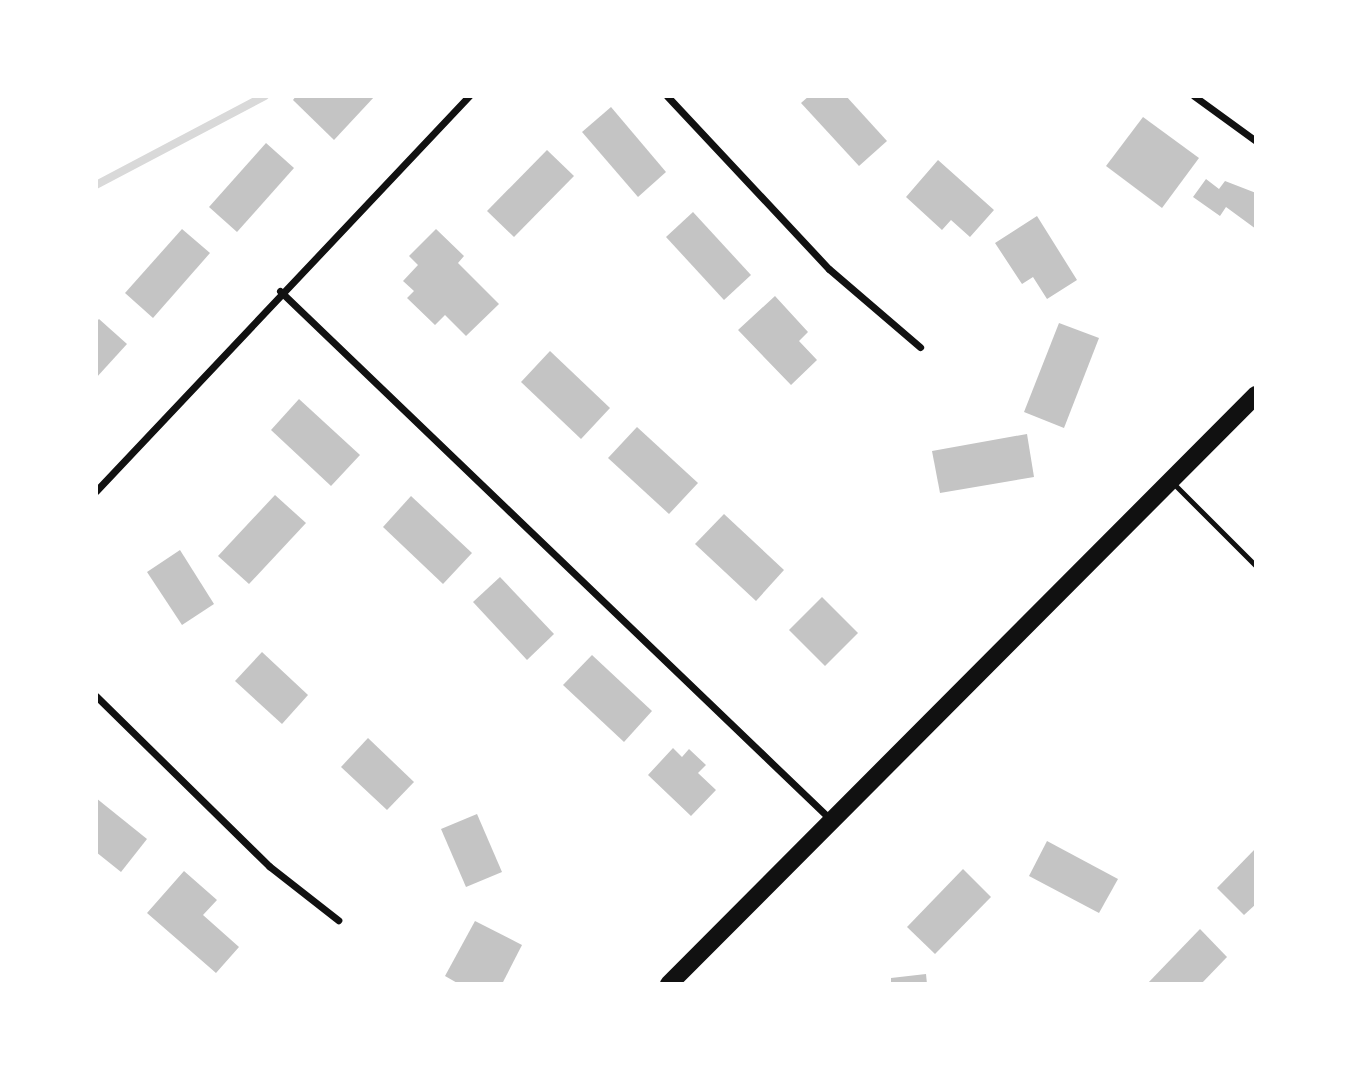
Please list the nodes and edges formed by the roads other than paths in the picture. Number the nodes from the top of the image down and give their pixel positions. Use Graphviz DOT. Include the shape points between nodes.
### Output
graph roads {
  1 [pos="469,96"];
  2 [pos="667,96"];
  3 [pos="1194,96"];
  4 [pos="1256,141"];
  5 [pos="280,291"];
  6 [pos="920,346"];
  7 [pos="1256,395"];
  8 [pos="1170,481"];
  9 [pos="96,491"];
  10 [pos="1256,566"];
  11 [pos="96,696"];
  12 [pos="831,821"];
  13 [pos="338,920"];
  14 [pos="669,984"];
  1 -- 5 [label="street"];
  2 -- 6 [label="street" via="830,270"];
  3 -- 4 [label="street"];
  5 -- 9 [label="street"];
  5 -- 12 [label="street"];
  7 -- 8 [label="main road"];
  8 -- 10 [label="lane"];
  8 -- 12 [label="main road"];
  11 -- 13 [label="street" via="269,866"];
  12 -- 14 [label="main road"];
}
